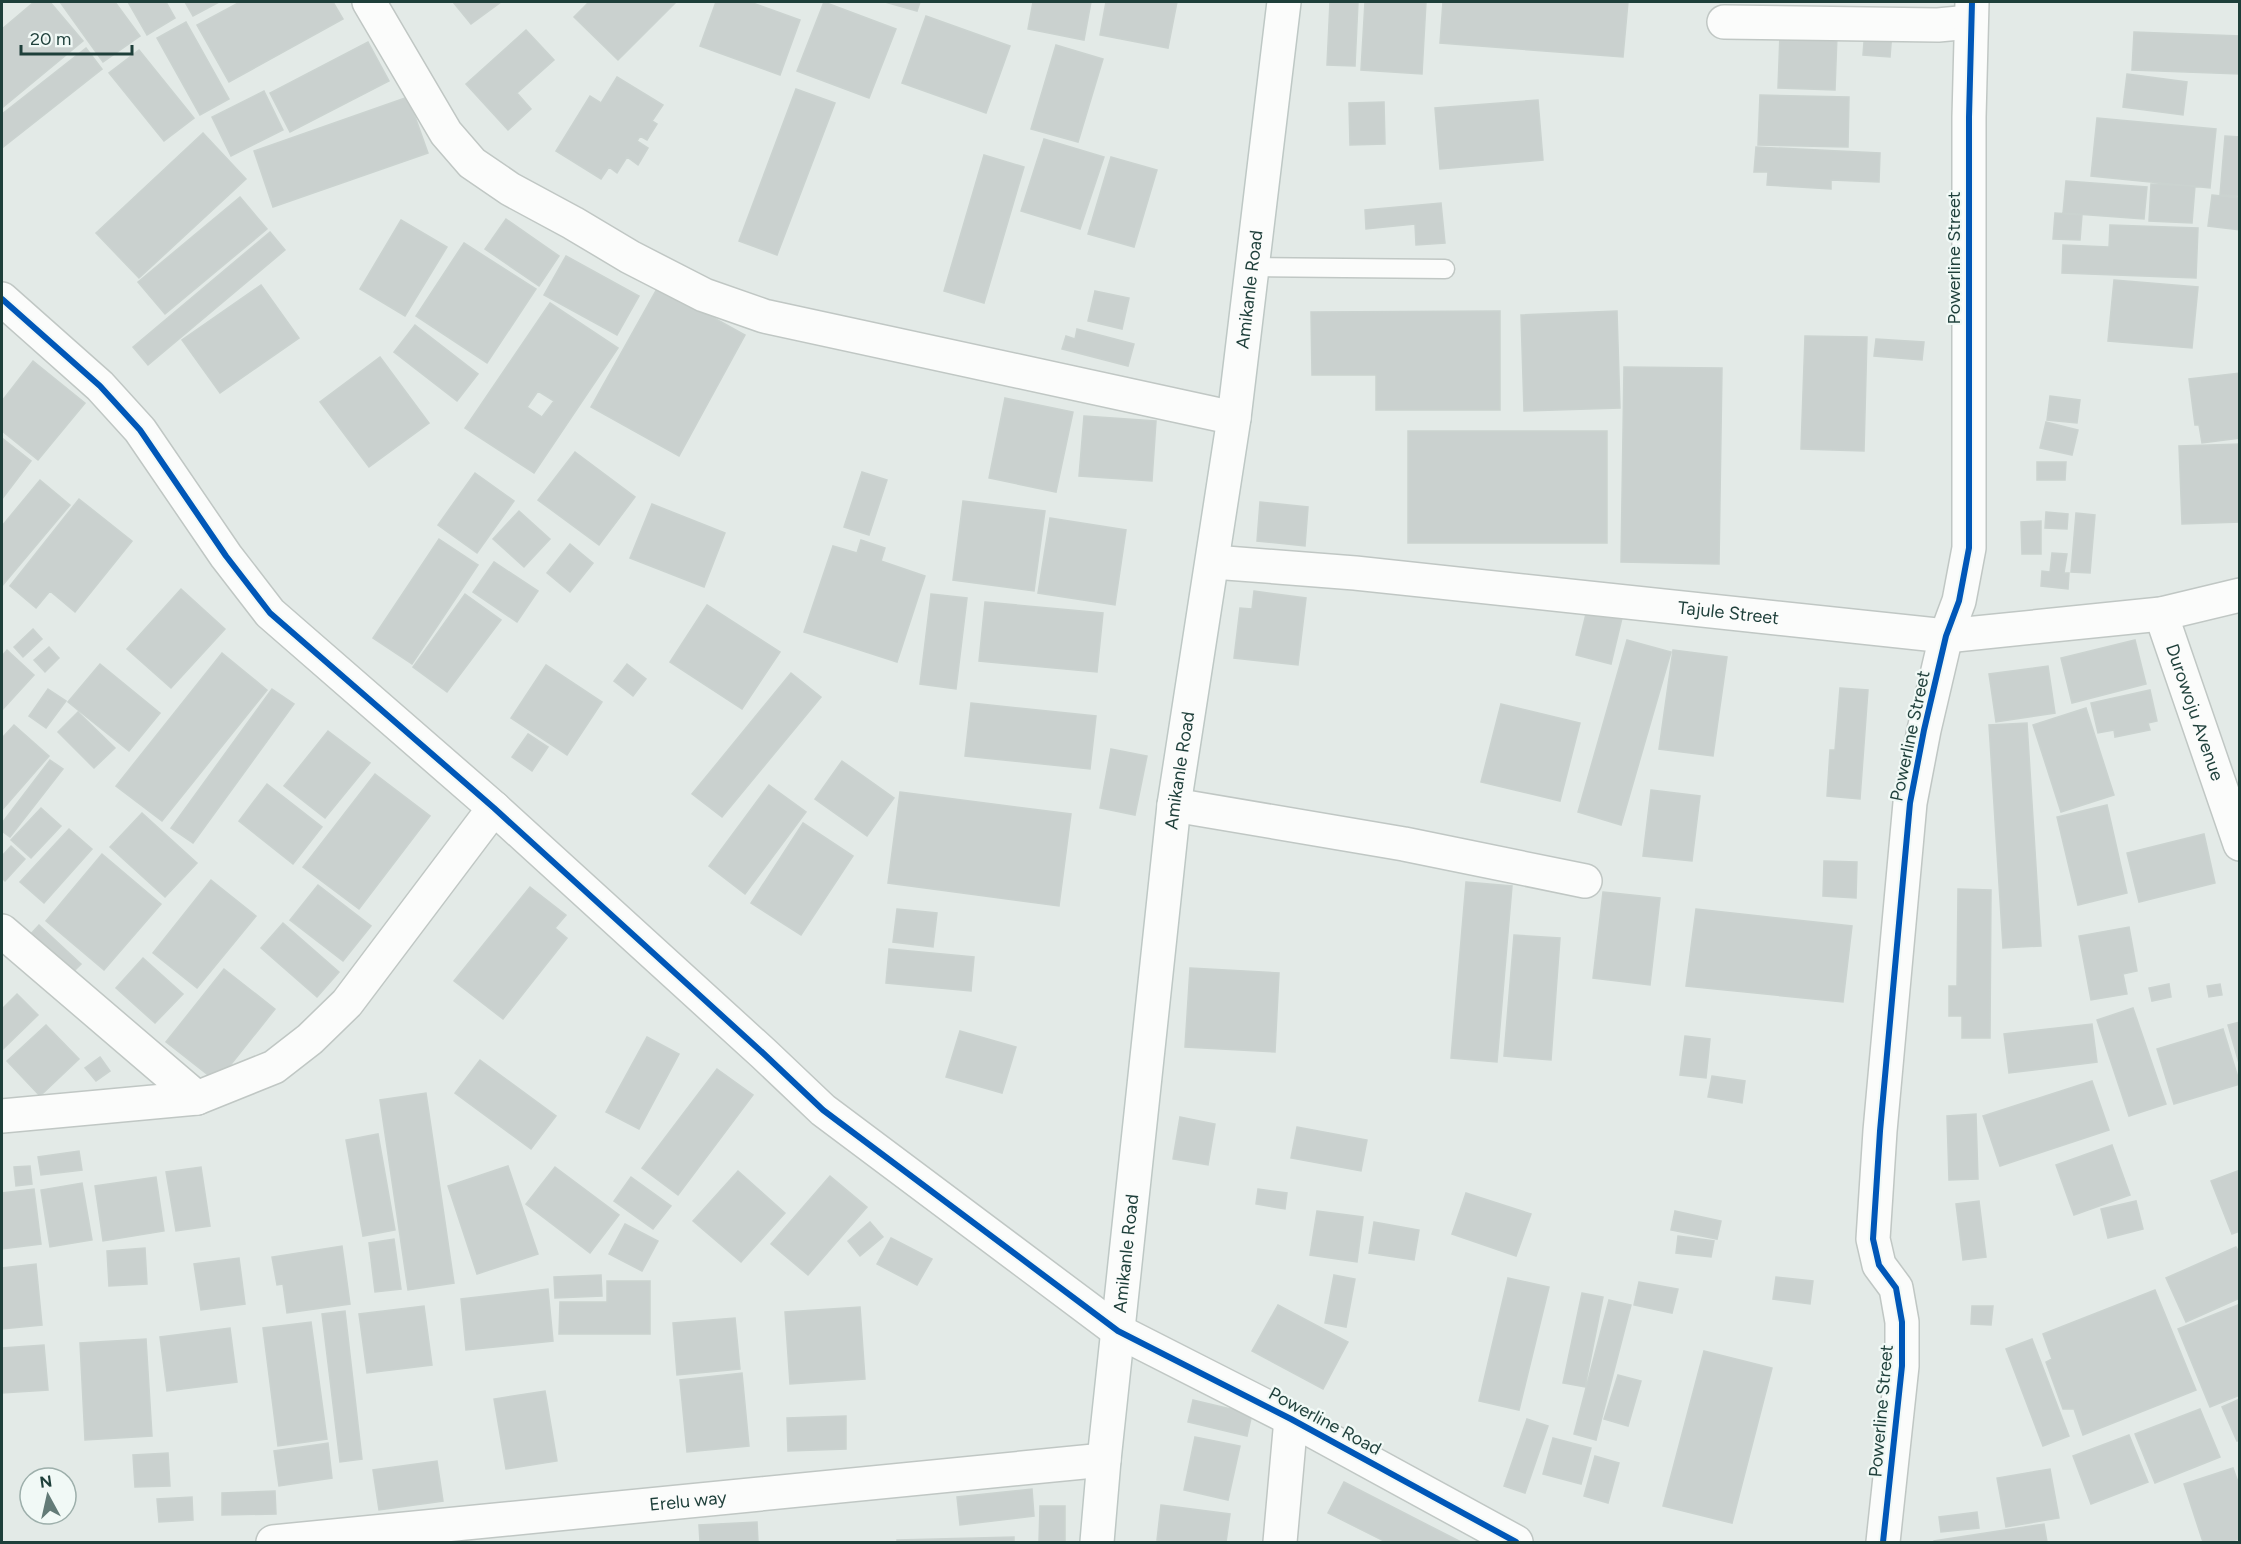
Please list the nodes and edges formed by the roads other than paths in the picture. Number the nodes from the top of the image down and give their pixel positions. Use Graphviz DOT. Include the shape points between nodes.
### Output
graph roads {
  1 [pos="369,2"];
  2 [pos="1284,2"];
  3 [pos="1971,12"];
  4 [pos="1724,22"];
  5 [pos="1253,267"];
  6 [pos="1445,269"];
  7 [pos="2,299"];
  8 [pos="1234,418"];
  9 [pos="1213,562"];
  10 [pos="2240,595"];
  11 [pos="2162,614"];
  12 [pos="1946,636"];
  13 [pos="1174,805"];
  14 [pos="494,808"];
  15 [pos="2240,844"];
  16 [pos="1585,881"];
  17 [pos="2,931"];
  18 [pos="197,1098"];
  19 [pos="2,1116"];
  20 [pos="1118,1331"];
  21 [pos="1291,1419"];
  22 [pos="1104,1460"];
  23 [pos="273,1542"];
  24 [pos="1097,1542"];
  25 [pos="1280,1542"];
  26 [pos="1516,1542"];
  27 [pos="1883,1542"];
  1 -- 8 [label="street" via="446,133 472,163 630,257 704,294 764,316"];
  2 -- 5 [label="street, Amikanle Road"];
  3 -- 4 [label="street" via="1938,25"];
  3 -- 12 [label="street, Powerline Street" via="1969,548 1959,601"];
  5 -- 6 [label="lane"];
  5 -- 8 [label="street, Amikanle Road"];
  7 -- 14 [label="street, Powerline Road" via="100,386 140,430 270,613"];
  8 -- 9 [label="street, Amikanle Road"];
  9 -- 12 [label="street, Tajule Street" via="1355,573"];
  9 -- 13 [label="street, Amikanle Road"];
  10 -- 11 [label="street, Tajule Street"];
  11 -- 12 [label="street, Tajule Street"];
  11 -- 15 [label="street, Durowoju Avenue"];
  12 -- 27 [label="street, Powerline Street" via="1910,803 1880,1131 1873,1239 1879,1265 1896,1288 1902,1322 1902,1366"];
  13 -- 16 [label="street" via="1404,844"];
  13 -- 20 [label="street, Amikanle Road"];
  14 -- 18 [label="street" via="347,1003 318,1032 274,1067"];
  14 -- 20 [label="street, Powerline Road" via="822,1110"];
  17 -- 18 [label="street"];
  18 -- 19 [label="street"];
  20 -- 21 [label="street, Powerline Road"];
  20 -- 22 [label="street, Amikanle Road"];
  21 -- 25 [label="street"];
  21 -- 26 [label="street, Powerline Road"];
  22 -- 23 [label="street, Erelu way"];
  22 -- 24 [label="street, Amikanle Road"];
}
